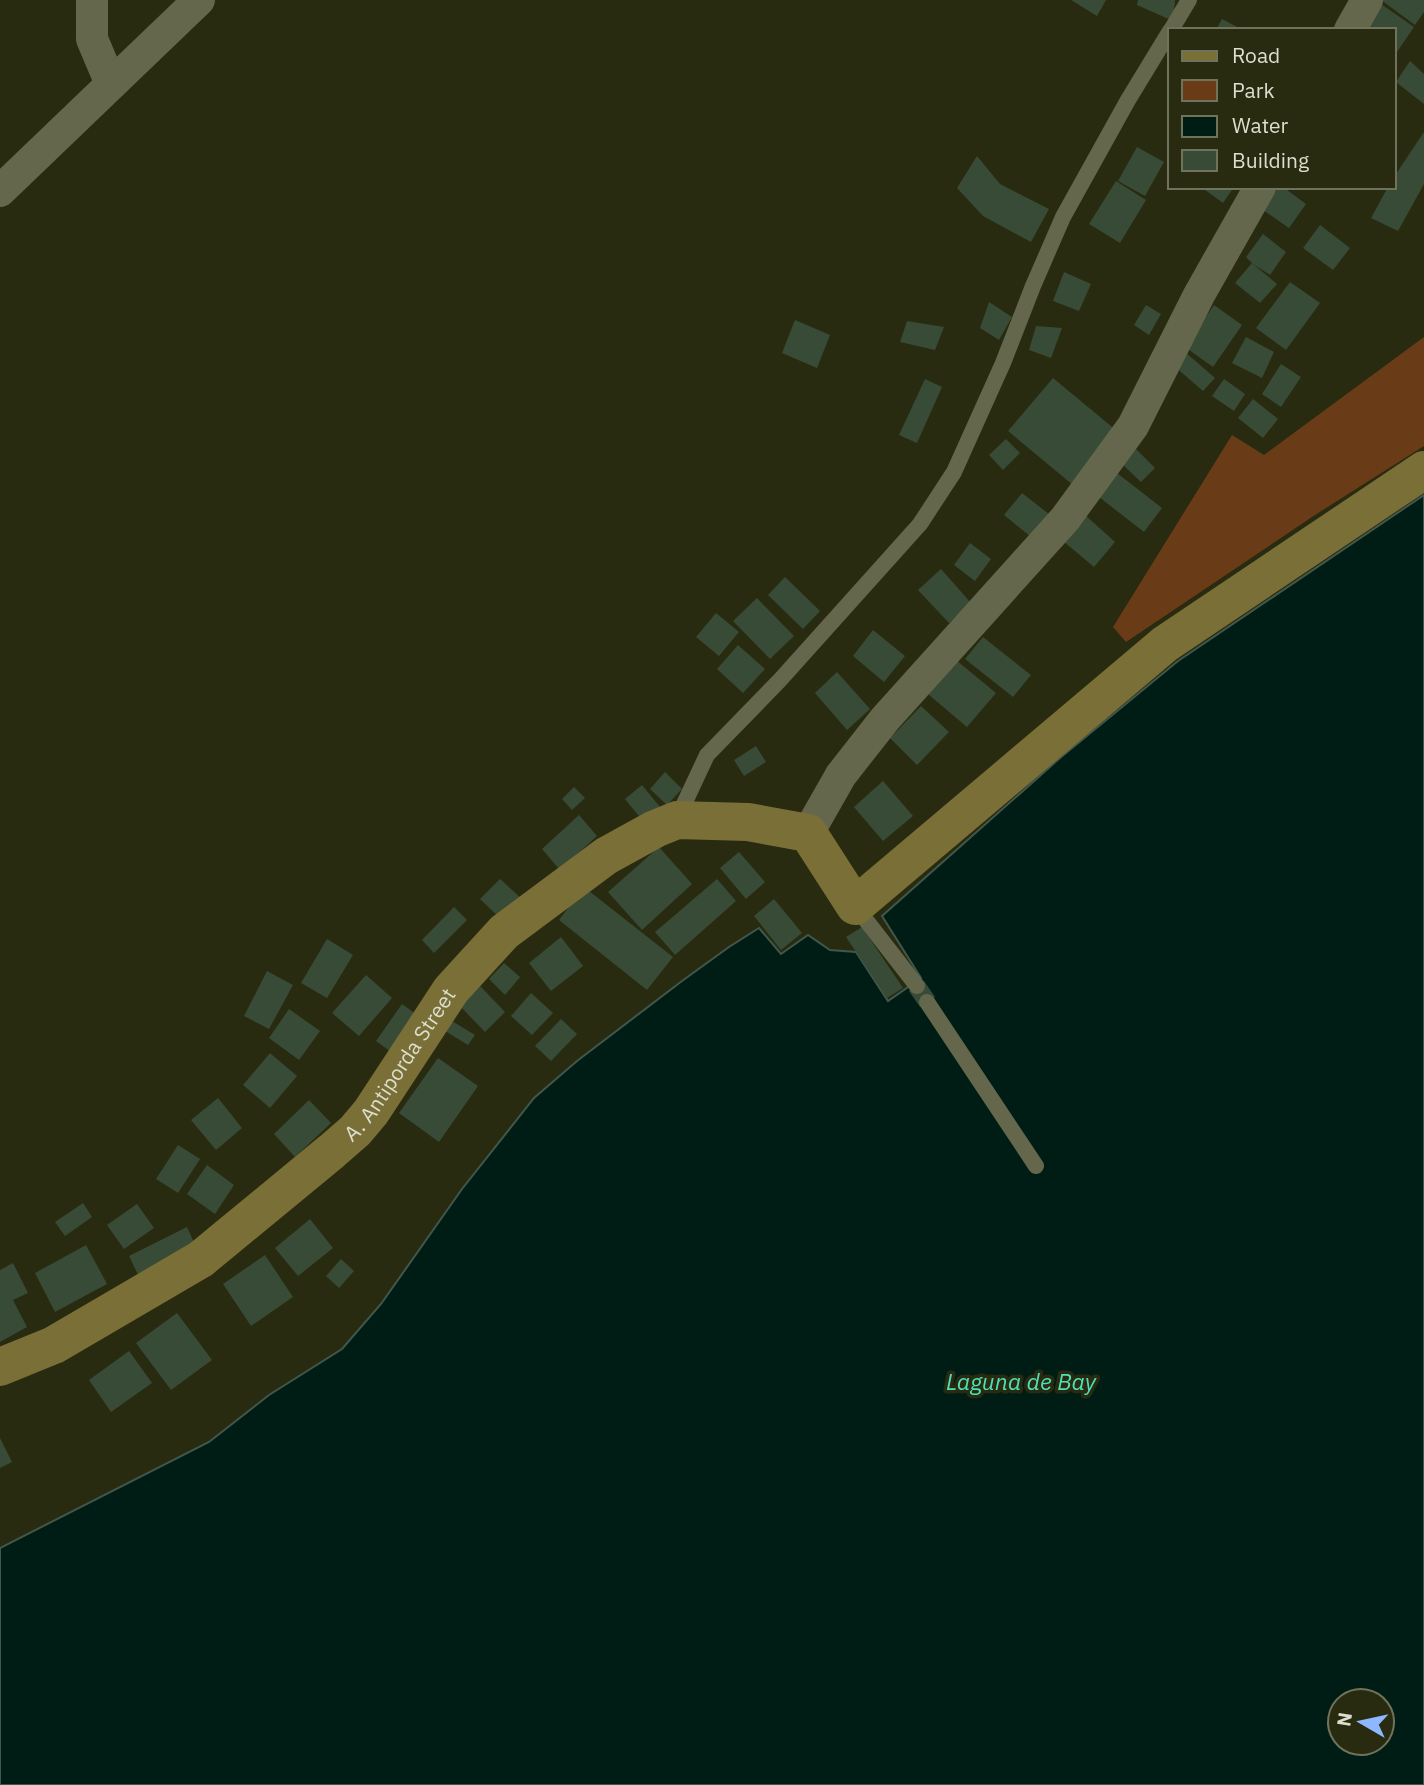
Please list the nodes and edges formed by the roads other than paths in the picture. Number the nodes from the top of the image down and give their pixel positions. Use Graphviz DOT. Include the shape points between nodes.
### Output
graph roads {
  1 [pos="92,0"];
  2 [pos="199,0"];
  3 [pos="1189,0"];
  4 [pos="1367,0"];
  5 [pos="1172,28"];
  6 [pos="1351,28"];
  7 [pos="1168,35"];
  8 [pos="111,84"];
  9 [pos="1259,189"];
  10 [pos="0,191"];
  11 [pos="1424,470"];
  12 [pos="677,820"];
  13 [pos="808,832"];
  14 [pos="855,906"];
  15 [pos="917,986"];
  16 [pos="927,1002"];
  17 [pos="1036,1166"];
  18 [pos="0,1367"];
  1 -- 8 [label="street" via="92,39"];
  2 -- 8 [label="street"];
  3 -- 5 [label="lane"];
  4 -- 6 [label="street"];
  7 -- 12 [label="lane" via="1063,217 954,472 920,524 707,755"];
  8 -- 10 [label="street"];
  9 -- 13 [label="street" via="1133,426 1065,519 841,775"];
  11 -- 14 [label="street" via="1165,644"];
  12 -- 13 [label="street, A. Antiporda Street" via="748,822"];
  12 -- 18 [label="street, A. Antiporda Street" via="606,856 504,932 451,990 355,1131 201,1259 54,1345"];
  13 -- 14 [label="street"];
  14 -- 15 [label="lane"];
  16 -- 17 [label="lane"];
}
